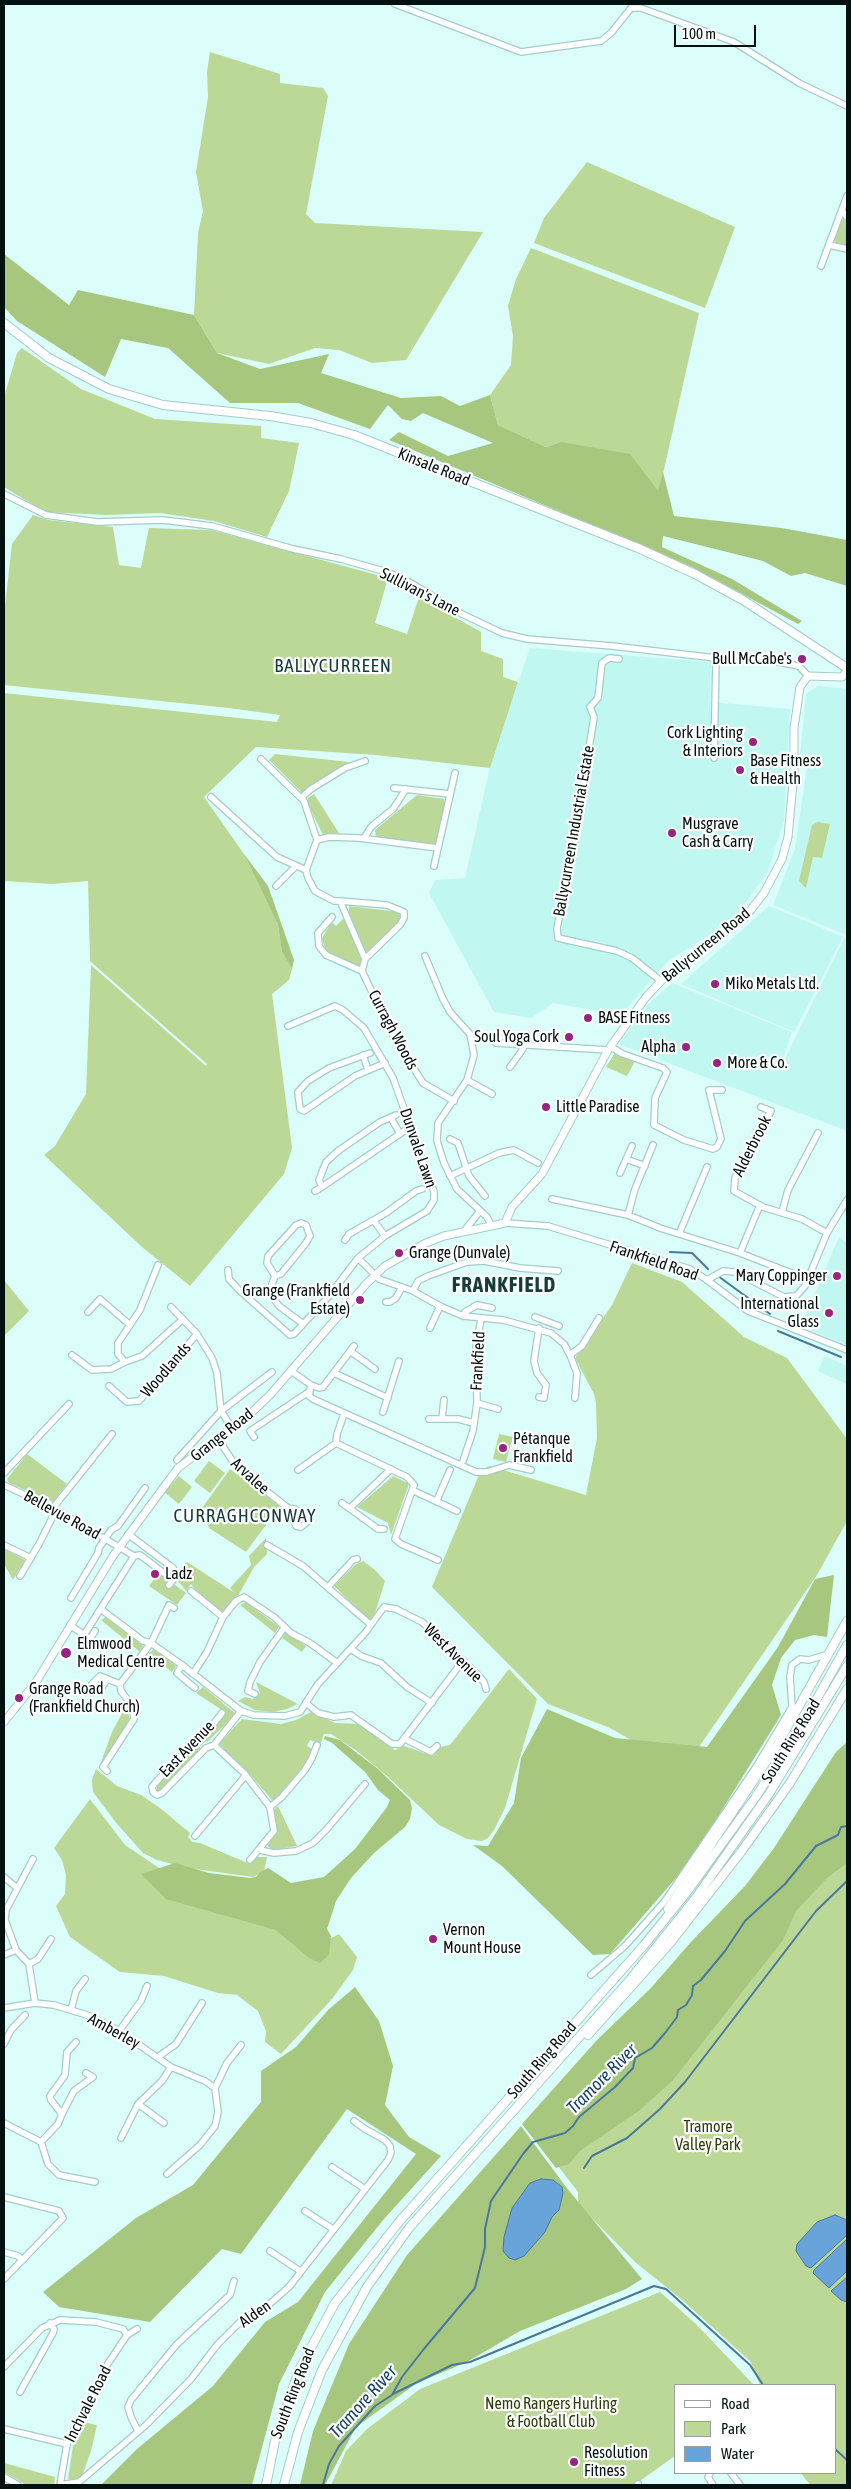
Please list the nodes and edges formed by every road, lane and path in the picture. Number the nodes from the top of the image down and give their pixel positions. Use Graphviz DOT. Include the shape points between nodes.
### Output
graph roads {
  1 [pos="395,4"];
  2 [pos="847,106"];
  3 [pos="847,196"];
  4 [pos="842,211"];
  5 [pos="847,217"];
  6 [pos="829,245"];
  7 [pos="847,249"];
  8 [pos="821,266"];
  9 [pos="4,323"];
  10 [pos="4,494"];
  11 [pos="716,658"];
  12 [pos="619,659"];
  13 [pos="847,670"];
  14 [pos="808,676"];
  15 [pos="714,758"];
  16 [pos="261,759"];
  17 [pos="365,761"];
  18 [pos="455,773"];
  19 [pos="394,788"];
  20 [pos="406,789"];
  21 [pos="450,794"];
  22 [pos="211,797"];
  23 [pos="301,798"];
  24 [pos="364,838"];
  25 [pos="317,840"];
  26 [pos="438,848"];
  27 [pos="434,866"];
  28 [pos="295,867"];
  29 [pos="306,870"];
  30 [pos="276,886"];
  31 [pos="340,901"];
  32 [pos="332,917"];
  33 [pos="425,956"];
  34 [pos="365,959"];
  35 [pos="362,970"];
  36 [pos="661,981"];
  37 [pos="288,1026"];
  38 [pos="496,1043"];
  39 [pos="522,1046"];
  40 [pos="610,1049"];
  41 [pos="370,1053"];
  42 [pos="363,1055"];
  43 [pos="385,1063"];
  44 [pos="510,1067"];
  45 [pos="368,1070"];
  46 [pos="467,1080"];
  47 [pos="722,1090"];
  48 [pos="492,1094"];
  49 [pos="454,1101"];
  50 [pos="761,1107"];
  51 [pos="410,1127"];
  52 [pos="399,1132"];
  53 [pos="818,1133"];
  54 [pos="450,1138"];
  55 [pos="632,1146"];
  56 [pos="653,1146"];
  57 [pos="626,1159"];
  58 [pos="538,1163"];
  59 [pos="645,1166"];
  60 [pos="707,1167"];
  61 [pos="466,1168"];
  62 [pos="620,1173"];
  63 [pos="450,1176"];
  64 [pos="322,1187"];
  65 [pos="422,1189"];
  66 [pos="315,1191"];
  67 [pos="485,1196"];
  68 [pos="552,1198"];
  69 [pos="560,1200"];
  70 [pos="847,1200"];
  71 [pos="760,1205"];
  72 [pos="557,1208"];
  73 [pos="480,1211"];
  74 [pos="782,1212"];
  75 [pos="628,1215"];
  76 [pos="374,1221"];
  77 [pos="505,1223"];
  78 [pos="491,1225"];
  79 [pos="465,1230"];
  80 [pos="827,1233"];
  81 [pos="679,1234"];
  82 [pos="385,1236"];
  83 [pos="346,1240"];
  84 [pos="740,1253"];
  85 [pos="358,1258"];
  86 [pos="158,1265"];
  87 [pos="228,1270"];
  88 [pos="544,1270"];
  89 [pos="558,1271"];
  90 [pos="794,1274"];
  91 [pos="375,1275"];
  92 [pos="275,1276"];
  93 [pos="544,1278"];
  94 [pos="707,1280"];
  95 [pos="402,1287"];
  96 [pos="413,1291"];
  97 [pos="386,1302"];
  98 [pos="440,1306"];
  99 [pos="171,1307"];
  100 [pos="492,1308"];
  101 [pos="88,1312"];
  102 [pos="463,1316"];
  103 [pos="599,1318"];
  104 [pos="183,1319"];
  105 [pos="481,1319"];
  106 [pos="129,1324"];
  107 [pos="302,1324"];
  108 [pos="559,1326"];
  109 [pos="430,1328"];
  110 [pos="538,1328"];
  111 [pos="197,1334"];
  112 [pos="847,1350"];
  113 [pos="570,1354"];
  114 [pos="72,1355"];
  115 [pos="399,1361"];
  116 [pos="125,1362"];
  117 [pos="375,1369"];
  118 [pos="291,1371"];
  119 [pos="272,1372"];
  120 [pos="334,1373"];
  121 [pos="109,1386"];
  122 [pos="310,1388"];
  123 [pos="388,1398"];
  124 [pos="539,1398"];
  125 [pos="575,1398"];
  126 [pos="444,1400"];
  127 [pos="476,1403"];
  128 [pos="69,1404"];
  129 [pos="498,1409"];
  130 [pos="221,1411"];
  131 [pos="383,1412"];
  132 [pos="344,1414"];
  133 [pos="429,1419"];
  134 [pos="442,1419"];
  135 [pos="474,1422"];
  136 [pos="232,1428"];
  137 [pos="112,1434"];
  138 [pos="254,1437"];
  139 [pos="218,1439"];
  140 [pos="336,1443"];
  141 [pos="177,1460"];
  142 [pos="463,1461"];
  143 [pos="298,1470"];
  144 [pos="391,1470"];
  145 [pos="450,1470"];
  146 [pos="531,1470"];
  147 [pos="4,1472"];
  148 [pos="4,1485"];
  149 [pos="145,1488"];
  150 [pos="414,1491"];
  151 [pos="437,1500"];
  152 [pos="342,1503"];
  153 [pos="288,1508"];
  154 [pos="350,1508"];
  155 [pos="55,1509"];
  156 [pos="457,1511"];
  157 [pos="384,1529"];
  158 [pos="128,1534"];
  159 [pos="105,1539"];
  160 [pos="4,1545"];
  161 [pos="267,1545"];
  162 [pos="119,1547"];
  163 [pos="134,1556"];
  164 [pos="31,1558"];
  165 [pos="358,1559"];
  166 [pos="438,1560"];
  167 [pos="173,1568"];
  168 [pos="20,1576"];
  169 [pos="169,1585"];
  170 [pos="328,1587"];
  171 [pos="192,1591"];
  172 [pos="71,1598"];
  173 [pos="174,1608"];
  174 [pos="102,1610"];
  175 [pos="223,1617"];
  176 [pos="847,1622"];
  177 [pos="70,1625"];
  178 [pos="371,1625"];
  179 [pos="284,1628"];
  180 [pos="96,1631"];
  181 [pos="84,1635"];
  182 [pos="151,1643"];
  183 [pos="847,1645"];
  184 [pos="351,1649"];
  185 [pos="831,1653"];
  186 [pos="809,1660"];
  187 [pos="336,1662"];
  188 [pos="462,1662"];
  189 [pos="182,1665"];
  190 [pos="847,1666"];
  191 [pos="193,1674"];
  192 [pos="818,1676"];
  193 [pos="107,1680"];
  194 [pos="120,1684"];
  195 [pos="195,1688"];
  196 [pos="486,1689"];
  197 [pos="847,1689"];
  198 [pos="255,1694"];
  199 [pos="306,1703"];
  200 [pos="432,1703"];
  201 [pos="241,1711"];
  202 [pos="222,1713"];
  203 [pos="4,1722"];
  204 [pos="405,1739"];
  205 [pos="200,1741"];
  206 [pos="214,1745"];
  207 [pos="316,1745"];
  208 [pos="437,1746"];
  209 [pos="206,1748"];
  210 [pos="107,1771"];
  211 [pos="246,1775"];
  212 [pos="364,1784"];
  213 [pos="270,1807"];
  214 [pos="195,1836"];
  215 [pos="260,1850"];
  216 [pos="741,1852"];
  217 [pos="33,1859"];
  218 [pos="250,1860"];
  219 [pos="4,1877"];
  220 [pos="17,1888"];
  221 [pos="695,1899"];
  222 [pos="51,1939"];
  223 [pos="645,1944"];
  224 [pos="16,1950"];
  225 [pos="4,1955"];
  226 [pos="29,1964"];
  227 [pos="591,1975"];
  228 [pos="84,1979"];
  229 [pos="147,1986"];
  230 [pos="35,2003"];
  231 [pos="202,2003"];
  232 [pos="4,2008"];
  233 [pos="72,2010"];
  234 [pos="25,2015"];
  235 [pos="4,2025"];
  236 [pos="10,2030"];
  237 [pos="120,2031"];
  238 [pos="76,2042"];
  239 [pos="4,2044"];
  240 [pos="241,2045"];
  241 [pos="158,2058"];
  242 [pos="556,2065"];
  243 [pos="171,2067"];
  244 [pos="86,2073"];
  245 [pos="215,2088"];
  246 [pos="138,2104"];
  247 [pos="62,2114"];
  248 [pos="354,2120"];
  249 [pos="4,2123"];
  250 [pos="164,2123"];
  251 [pos="121,2138"];
  252 [pos="40,2142"];
  253 [pos="332,2167"];
  254 [pos="167,2174"];
  255 [pos="95,2182"];
  256 [pos="365,2188"];
  257 [pos="4,2197"];
  258 [pos="305,2211"];
  259 [pos="334,2229"];
  260 [pos="270,2251"];
  261 [pos="4,2252"];
  262 [pos="23,2260"];
  263 [pos="300,2271"];
  264 [pos="4,2279"];
  265 [pos="234,2280"];
  266 [pos="219,2307"];
  267 [pos="224,2312"];
  268 [pos="50,2323"];
  269 [pos="137,2329"];
  270 [pos="127,2335"];
  271 [pos="4,2367"];
  272 [pos="20,2392"];
  273 [pos="4,2429"];
  274 [pos="138,2431"];
  275 [pos="67,2444"];
  276 [pos="710,2474"];
  277 [pos="732,2474"];
  278 [pos="4,2477"];
  279 [pos="18,2485"];
  280 [pos="60,2485"];
  281 [pos="266,2485"];
  282 [pos="284,2485"];
  283 [pos="713,2485"];
  284 [pos="740,2485"];
  1 -- 2 [label="street" via="521,52 601,41 631,8 641,8 734,42 799,83"];
  3 -- 4 [label="street"];
  4 -- 5 [label="street"];
  4 -- 6 [label="street"];
  6 -- 7 [label="street"];
  6 -- 8 [label="street"];
  9 -- 13 [label="highway, Kinsale Road" via="49,358 109,389 163,405 270,416 354,435 638,548 742,600"];
  10 -- 11 [label="street, Sullivan's Lane" via="46,515 97,522 163,520 212,526 341,559 387,572 462,614 526,639"];
  11 -- 14 [label="street, Sullivan's Lane" via="735,656 785,663 800,667"];
  11 -- 15 [label="street"];
  12 -- 36 [label="street, Ballycurreen Industrial Estate" via="609,658 602,663 598,698 590,708 594,717 557,928 558,938 617,951 632,958"];
  13 -- 14 [label="main road" via="842,677"];
  14 -- 36 [label="main road, Ballycurreen Road" via="800,687 794,728 788,838 774,876 746,916"];
  16 -- 23 [label="street"];
  17 -- 23 [label="street" via="344,769"];
  18 -- 21 [label="street"];
  19 -- 20 [label="street"];
  20 -- 21 [label="street"];
  20 -- 24 [label="street" via="393,809 371,826"];
  21 -- 26 [label="street"];
  22 -- 28 [label="street" via="277,857"];
  23 -- 25 [label="street" via="310,814"];
  24 -- 25 [label="street"];
  24 -- 26 [label="street"];
  25 -- 29 [label="street"];
  26 -- 27 [label="street"];
  28 -- 29 [label="street"];
  28 -- 30 [label="street"];
  29 -- 31 [label="street" via="315,892"];
  31 -- 34 [label="street"];
  31 -- 34 [label="street" via="387,905 404,912 400,925"];
  32 -- 35 [label="street, Curragh Woods" via="318,933 319,946 326,955"];
  33 -- 46 [label="street" via="443,1000 470,1034 474,1055"];
  34 -- 35 [label="street, Curragh Woods"];
  35 -- 49 [label="street, Curragh Woods" via="387,1024 423,1083"];
  36 -- 40 [label="main road, Ballycurreen Road"];
  37 -- 43 [label="street, Dunvale Lawn" via="335,1006 355,1019 371,1038"];
  38 -- 39 [label="street"];
  39 -- 40 [label="street"];
  39 -- 44 [label="street"];
  40 -- 47 [label="street" via="667,1072 655,1098 654,1125 684,1140 713,1149 718,1147 721,1140 709,1090"];
  40 -- 77 [label="main road, Ballycurreen Road" via="542,1174 512,1207"];
  41 -- 42 [label="street"];
  42 -- 45 [label="street"];
  42 -- 45 [label="street" via="308,1080 298,1092 300,1109 304,1111"];
  43 -- 45 [label="street"];
  43 -- 51 [label="street, Dunvale Lawn"];
  46 -- 48 [label="street"];
  46 -- 49 [label="street"];
  49 -- 63 [label="street" via="437,1127 437,1141"];
  50 -- 71 [label="street, Alderbrook" via="771,1111 733,1185 734,1191"];
  51 -- 52 [label="street"];
  51 -- 82 [label="street, Dunvale Lawn" via="434,1200 427,1211"];
  52 -- 64 [label="street"];
  52 -- 64 [label="street" via="394,1116 359,1136 326,1162 319,1180"];
  53 -- 74 [label="street" via="788,1190"];
  54 -- 61 [label="street" via="458,1143"];
  55 -- 57 [label="street"];
  56 -- 59 [label="street"];
  57 -- 59 [label="street"];
  57 -- 62 [label="street"];
  58 -- 61 [label="street" via="514,1150"];
  59 -- 75 [label="street"];
  60 -- 81 [label="street, Alderbrook"];
  61 -- 63 [label="street"];
  61 -- 67 [label="street"];
  63 -- 73 [label="street" via="463,1197"];
  64 -- 66 [label="street"];
  65 -- 76 [label="street"];
  68 -- 69 [label="street"];
  69 -- 72 [label="street"];
  69 -- 75 [label="street"];
  70 -- 80 [label="street"];
  71 -- 74 [label="street, Alderbrook"];
  71 -- 84 [label="street"];
  73 -- 78 [label="street"];
  73 -- 79 [label="street"];
  74 -- 80 [label="street, Alderbrook"];
  75 -- 81 [label="street"];
  76 -- 82 [label="street"];
  76 -- 83 [label="street" via="349,1234"];
  77 -- 78 [label="main road, Grange Road"];
  77 -- 94 [label="street, Frankfield Road" via="548,1226 690,1270"];
  78 -- 79 [label="main road, Grange Road"];
  79 -- 91 [label="main road, Grange Road" via="426,1243"];
  80 -- 94 [label="street" via="809,1278 796,1296 784,1297 735,1272 722,1271"];
  81 -- 84 [label="street"];
  82 -- 85 [label="street, Dunvale Lawn"];
  84 -- 90 [label="street"];
  85 -- 91 [label="street"];
  85 -- 107 [label="street, Dunvale Lawn" via="330,1295"];
  86 -- 106 [label="street" via="140,1310"];
  87 -- 107 [label="street, Dunvale Lawn" via="229,1279 239,1290 290,1335"];
  88 -- 89 [label="street"];
  88 -- 93 [label="street"];
  88 -- 96 [label="street" via="484,1261 467,1262 418,1281"];
  91 -- 95 [label="street, Frankfield"];
  91 -- 118 [label="main road, Grange Road"];
  92 -- 92 [label="street" via="281,1274 310,1236 301,1223 268,1256 266,1263"];
  92 -- 107 [label="street" via="269,1292 272,1299"];
  94 -- 112 [label="street, Frankfield Road" via="748,1311"];
  95 -- 96 [label="street, Frankfield"];
  95 -- 97 [label="street" via="399,1295"];
  96 -- 98 [label="street, Frankfield"];
  98 -- 102 [label="street, Frankfield"];
  98 -- 109 [label="street"];
  99 -- 104 [label="street"];
  100 -- 102 [label="street, Frankfield" via="477,1305"];
  101 -- 106 [label="street" via="100,1300"];
  102 -- 105 [label="street, Frankfield"];
  103 -- 113 [label="street" via="582,1346"];
  104 -- 111 [label="street"];
  104 -- 116 [label="street, Woodlands" via="142,1356"];
  105 -- 110 [label="street, Frankfield"];
  105 -- 127 [label="street, Frankfield" via="475,1368"];
  106 -- 116 [label="street" via="118,1343 118,1354"];
  108 -- 110 [label="street" via="537,1318"];
  110 -- 113 [label="street, Frankfield" via="551,1332"];
  110 -- 124 [label="street" via="534,1361 546,1385 544,1398"];
  111 -- 121 [label="street, Woodlands" via="138,1402 127,1402"];
  111 -- 130 [label="street" via="217,1373"];
  113 -- 125 [label="street, Frankfield" via="578,1373"];
  114 -- 116 [label="street, Woodlands" via="92,1370 111,1369"];
  115 -- 123 [label="street" via="389,1378"];
  117 -- 120 [label="street" via="352,1348"];
  118 -- 122 [label="street"];
  118 -- 136 [label="main road, Grange Road" via="270,1395"];
  119 -- 130 [label="street"];
  120 -- 122 [label="street" via="323,1387"];
  120 -- 123 [label="street"];
  122 -- 132 [label="street" via="309,1396"];
  122 -- 138 [label="street" via="250,1431"];
  123 -- 131 [label="street"];
  126 -- 134 [label="street"];
  127 -- 129 [label="street, Frankfield"];
  127 -- 135 [label="street, Frankfield"];
  128 -- 147 [label="street"];
  130 -- 136 [label="street"];
  130 -- 141 [label="street"];
  132 -- 140 [label="street"];
  132 -- 146 [label="street" via="476,1472 509,1465"];
  133 -- 134 [label="street"];
  134 -- 135 [label="street"];
  135 -- 142 [label="street, Frankfield"];
  136 -- 139 [label="main road, Grange Road"];
  137 -- 155 [label="street"];
  139 -- 153 [label="street, Arvalee" via="238,1469"];
  139 -- 158 [label="main road, Grange Road" via="170,1476"];
  140 -- 143 [label="street"];
  140 -- 144 [label="street"];
  144 -- 150 [label="street" via="412,1481"];
  144 -- 154 [label="street"];
  145 -- 151 [label="street"];
  148 -- 155 [label="street, Bellevue Road"];
  149 -- 159 [label="street"];
  150 -- 151 [label="street"];
  150 -- 166 [label="street" via="395,1538 401,1544"];
  151 -- 156 [label="street"];
  152 -- 154 [label="street"];
  154 -- 157 [label="street" via="378,1529"];
  155 -- 159 [label="street, Bellevue Road"];
  155 -- 164 [label="street"];
  158 -- 162 [label="main road, Grange Road"];
  158 -- 167 [label="street"];
  159 -- 162 [label="street, Bellevue Road"];
  159 -- 172 [label="street"];
  160 -- 164 [label="street"];
  161 -- 170 [label="street" via="303,1566"];
  162 -- 163 [label="street, Bellevue Road"];
  162 -- 177 [label="main road, Grange Road"];
  163 -- 169 [label="street, Bellevue Road" via="140,1555 173,1580"];
  163 -- 174 [label="street"];
  164 -- 168 [label="street"];
  165 -- 170 [label="street" via="353,1560"];
  170 -- 178 [label="street"];
  171 -- 175 [label="street"];
  173 -- 182 [label="street" via="169,1605"];
  174 -- 181 [label="street"];
  174 -- 182 [label="street, West Avenue" via="143,1641"];
  175 -- 179 [label="street" via="236,1601 244,1597 274,1617"];
  175 -- 191 [label="street"];
  176 -- 185 [label="highway"];
  177 -- 181 [label="street"];
  177 -- 203 [label="main road, Grange Road" via="36,1682"];
  178 -- 184 [label="street, West Avenue"];
  178 -- 188 [label="street, West Avenue" via="384,1606 396,1609 422,1622"];
  179 -- 187 [label="street"];
  179 -- 198 [label="street" via="250,1682 248,1691"];
  180 -- 181 [label="street" via="90,1639"];
  182 -- 189 [label="street, West Avenue"];
  182 -- 194 [label="street"];
  183 -- 223 [label="highway, South Ring Road" via="801,1727 755,1798"];
  184 -- 187 [label="street, West Avenue"];
  184 -- 200 [label="street" via="381,1663 407,1687"];
  185 -- 186 [label="street"];
  185 -- 192 [label="highway"];
  186 -- 192 [label="street" via="816,1666"];
  186 -- 227 [label="street" via="800,1659 792,1665 793,1703 790,1711 693,1861 642,1928"];
  187 -- 199 [label="street, West Avenue"];
  188 -- 196 [label="street, West Avenue" via="484,1682"];
  188 -- 200 [label="street"];
  189 -- 191 [label="street, West Avenue"];
  189 -- 195 [label="street" via="177,1673"];
  190 -- 221 [label="highway, South Ring Road" via="769,1794"];
  191 -- 201 [label="street, West Avenue"];
  192 -- 223 [label="highway" via="758,1775"];
  193 -- 194 [label="street"];
  194 -- 210 [label="street" via="132,1706 134,1719 103,1767"];
  197 -- 216 [label="highway" via="790,1783"];
  199 -- 201 [label="street, West Avenue" via="300,1712 285,1716 254,1715"];
  199 -- 204 [label="street" via="318,1712 334,1717 351,1715 392,1744 400,1744"];
  200 -- 204 [label="street"];
  201 -- 206 [label="street, East Avenue"];
  202 -- 205 [label="street, East Avenue"];
  204 -- 208 [label="street" via="431,1752"];
  205 -- 209 [label="street"];
  205 -- 209 [label="street, East Avenue" via="156,1782 152,1789 154,1794 162,1793"];
  206 -- 209 [label="street, East Avenue"];
  206 -- 211 [label="street, East Avenue"];
  207 -- 213 [label="street" via="305,1770"];
  211 -- 213 [label="street, East Avenue"];
  211 -- 214 [label="street"];
  212 -- 215 [label="street" via="312,1843 296,1851 274,1853"];
  213 -- 215 [label="street, East Avenue" via="274,1831"];
  215 -- 218 [label="street, East Avenue"];
  216 -- 221 [label="highway"];
  216 -- 242 [label="highway" via="672,1942 590,2033"];
  217 -- 220 [label="street"];
  219 -- 220 [label="street"];
  220 -- 224 [label="street" via="4,1920"];
  221 -- 242 [label="highway, South Ring Road" via="629,1982"];
  222 -- 226 [label="street" via="38,1959"];
  223 -- 281 [label="highway, South Ring Road" via="399,2222 335,2303 299,2370 275,2441"];
  224 -- 225 [label="street"];
  224 -- 226 [label="street"];
  226 -- 230 [label="street"];
  228 -- 233 [label="street" via="76,1991"];
  229 -- 237 [label="street" via="141,2001"];
  230 -- 232 [label="street, Amberley"];
  230 -- 233 [label="street, Amberley"];
  231 -- 241 [label="street" via="176,2044"];
  233 -- 237 [label="street, Amberley"];
  234 -- 236 [label="street"];
  235 -- 236 [label="street"];
  236 -- 239 [label="street"];
  237 -- 241 [label="street, Amberley"];
  238 -- 247 [label="street" via="67,2052 65,2075 50,2096"];
  240 -- 245 [label="street"];
  241 -- 243 [label="street, Amberley"];
  242 -- 282 [label="highway, South Ring Road" via="409,2228 367,2287 322,2370 298,2432"];
  243 -- 245 [label="street, Amberley"];
  243 -- 246 [label="street" via="162,2081"];
  244 -- 247 [label="street" via="93,2076 74,2091"];
  245 -- 254 [label="street" via="218,2112 215,2126 200,2145"];
  246 -- 250 [label="street"];
  246 -- 251 [label="street"];
  247 -- 252 [label="street" via="58,2124"];
  248 -- 256 [label="street, Alden" via="390,2146 388,2160"];
  249 -- 252 [label="street"];
  252 -- 255 [label="street" via="52,2170 59,2175"];
  253 -- 256 [label="street"];
  256 -- 259 [label="street, Alden"];
  257 -- 262 [label="street" via="59,2212 63,2218"];
  258 -- 259 [label="street"];
  259 -- 263 [label="street, Alden"];
  260 -- 263 [label="street"];
  261 -- 262 [label="street"];
  262 -- 264 [label="street"];
  263 -- 274 [label="street, Alden" via="279,2297 243,2319 167,2405"];
  265 -- 266 [label="street" via="230,2295"];
  266 -- 267 [label="street"];
  266 -- 274 [label="street" via="177,2344 131,2400 129,2412"];
  268 -- 270 [label="street" via="60,2320 96,2322 123,2329"];
  268 -- 271 [label="street"];
  268 -- 272 [label="street" via="53,2333"];
  269 -- 270 [label="street"];
  270 -- 275 [label="street, Inchvale Road" via="107,2365"];
  273 -- 275 [label="street"];
  274 -- 280 [label="street, Alden" via="79,2482"];
  275 -- 280 [label="street, Inchvale Road"];
  276 -- 283 [label="street"];
  277 -- 284 [label="street"];
  278 -- 279 [label="street"];
}
